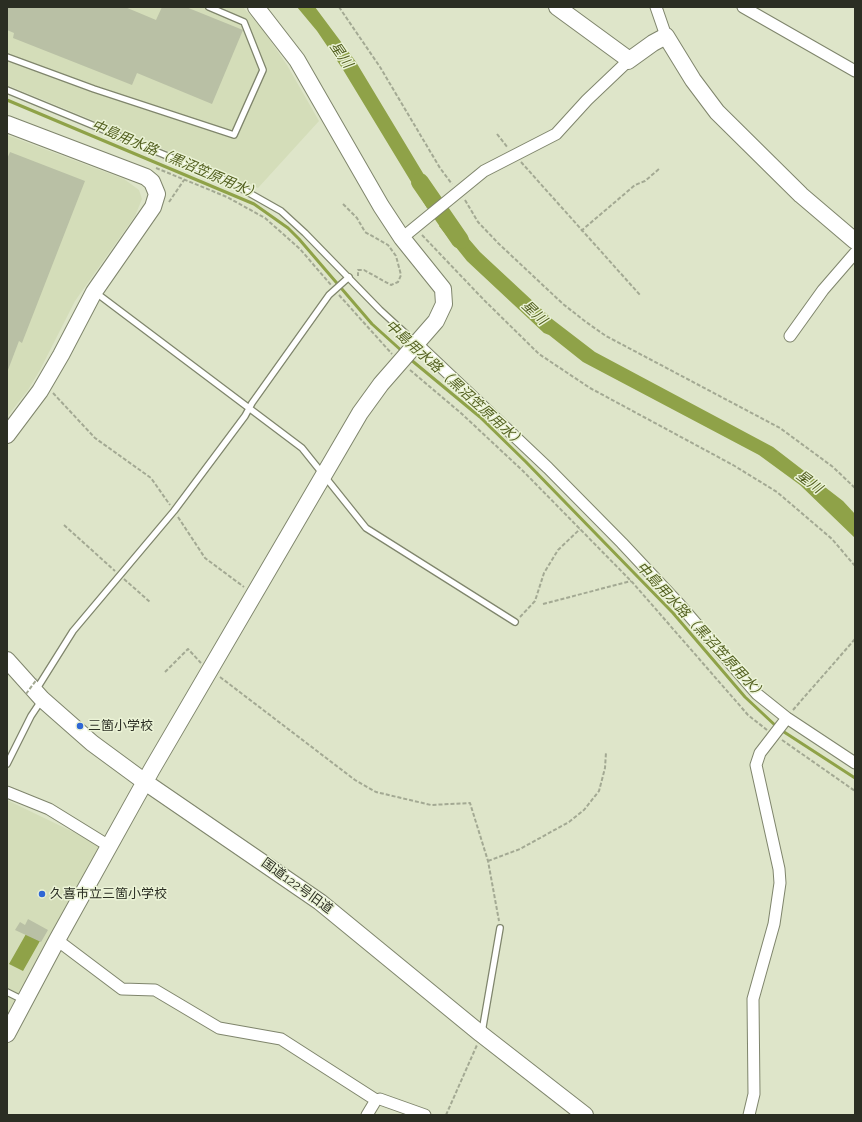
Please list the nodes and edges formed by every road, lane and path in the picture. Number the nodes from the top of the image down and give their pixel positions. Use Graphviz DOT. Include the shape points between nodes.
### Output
graph roads {
  1 [pos="209,7"];
  2 [pos="256,7"];
  3 [pos="339,7"];
  4 [pos="557,7"];
  5 [pos="656,7"];
  6 [pos="743,7"];
  7 [pos="758,11"];
  8 [pos="666,36"];
  9 [pos="7,57"];
  10 [pos="628,61"];
  11 [pos="855,71"];
  12 [pos="7,90"];
  13 [pos="7,124"];
  14 [pos="496,134"];
  15 [pos="513,155"];
  16 [pos="150,166"];
  17 [pos="659,169"];
  18 [pos="458,192"];
  19 [pos="343,204"];
  20 [pos="419,229"];
  21 [pos="581,231"];
  22 [pos="402,238"];
  23 [pos="855,241"];
  24 [pos="855,253"];
  25 [pos="358,276"];
  26 [pos="347,279"];
  27 [pos="335,289"];
  28 [pos="94,292"];
  29 [pos="640,295"];
  30 [pos="790,336"];
  31 [pos="406,356"];
  32 [pos="45,384"];
  33 [pos="250,408"];
  34 [pos="7,435"];
  35 [pos="324,474"];
  36 [pos="855,488"];
  37 [pos="174,511"];
  38 [pos="64,525"];
  39 [pos="580,529"];
  40 [pos="855,566"];
  41 [pos="120,575"];
  42 [pos="631,581"];
  43 [pos="254,594"];
  44 [pos="150,602"];
  45 [pos="544,604"];
  46 [pos="515,622"];
  47 [pos="855,639"];
  48 [pos="7,660"];
  49 [pos="209,671"];
  50 [pos="165,672"];
  51 [pos="35,691"];
  52 [pos="784,720"];
  53 [pos="773,734"];
  54 [pos="606,752"];
  55 [pos="855,763"];
  56 [pos="7,764"];
  57 [pos="145,782"];
  58 [pos="855,791"];
  59 [pos="7,792"];
  60 [pos="109,846"];
  61 [pos="488,861"];
  62 [pos="500,928"];
  63 [pos="57,940"];
  64 [pos="7,992"];
  65 [pos="25,1001"];
  66 [pos="7,1034"];
  67 [pos="481,1034"];
  68 [pos="376,1100"];
  69 [pos="580,1114"];
  70 [pos="367,1115"];
  71 [pos="425,1115"];
  72 [pos="446,1115"];
  73 [pos="749,1115"];
  1 -- 9 [label="lane" via="244,22 263,70 234,135"];
  2 -- 22 [label="street" via="297,60 366,181"];
  3 -- 18 [label="path" via="380,67 449,182"];
  4 -- 10 [label="street"];
  5 -- 8 [label="street"];
  6 -- 7 [label="street"];
  7 -- 11 [label="street" via="770,24"];
  8 -- 10 [label="street"];
  8 -- 23 [label="street" via="693,80 717,112 801,195"];
  10 -- 15 [label="street" via="556,134"];
  12 -- 26 [label="lane" via="228,181 281,211"];
  13 -- 28 [label="street" via="141,175 156,188 156,201 153,207"];
  14 -- 15 [label="path"];
  15 -- 18 [label="street" via="484,171"];
  15 -- 21 [label="path"];
  16 -- 27 [label="path" via="227,197 265,218 300,249"];
  17 -- 21 [label="path" via="645,181 635,185"];
  18 -- 20 [label="street"];
  18 -- 36 [label="path" via="478,222 498,243 586,322 606,336 780,428 833,467"];
  19 -- 25 [label="path" via="357,218 365,232 388,245 396,256 401,275 398,282 391,286 364,270 358,270"];
  20 -- 22 [label="street"];
  20 -- 40 [label="path" via="484,300 539,354 590,388 733,465 777,492 832,538"];
  21 -- 29 [label="path"];
  22 -- 31 [label="street" via="443,290 444,296 442,310 436,321"];
  24 -- 30 [label="street"];
  26 -- 27 [label="lane"];
  26 -- 31 [label="lane" via="380,310"];
  27 -- 31 [label="path"];
  27 -- 33 [label="lane"];
  28 -- 32 [label="street"];
  28 -- 33 [label="lane"];
  31 -- 35 [label="street" via="360,413"];
  31 -- 39 [label="path"];
  31 -- 52 [label="street" via="553,474 656,579 747,684"];
  32 -- 34 [label="street"];
  32 -- 37 [label="path" via="95,438 151,478"];
  33 -- 35 [label="lane" via="302,448"];
  33 -- 37 [label="lane"];
  35 -- 43 [label="street"];
  35 -- 46 [label="lane" via="366,528"];
  37 -- 41 [label="lane"];
  37 -- 43 [label="path" via="205,558"];
  38 -- 41 [label="path"];
  39 -- 42 [label="path"];
  39 -- 46 [label="path" via="558,550 544,573 535,601"];
  41 -- 44 [label="path"];
  41 -- 51 [label="lane" via="73,631"];
  42 -- 45 [label="path"];
  42 -- 53 [label="path" via="748,715"];
  43 -- 49 [label="street"];
  47 -- 52 [label="path"];
  48 -- 51 [label="street, 国道122号旧道"];
  49 -- 50 [label="path" via="188,649"];
  49 -- 57 [label="street"];
  49 -- 61 [label="path" via="355,780 376,792 431,805 470,803"];
  51 -- 56 [label="lane" via="31,716"];
  51 -- 57 [label="street, 国道122号旧道" via="92,743"];
  52 -- 53 [label="street"];
  52 -- 55 [label="street"];
  53 -- 58 [label="path"];
  53 -- 73 [label="street" via="760,753 756,765 780,883 774,924 754,999 754,1094"];
  54 -- 61 [label="path" via="599,791 584,810 569,822 520,848"];
  57 -- 60 [label="street"];
  57 -- 67 [label="street, 国道122号旧道" via="320,902"];
  59 -- 60 [label="street" via="49,809"];
  60 -- 63 [label="street"];
  61 -- 62 [label="path"];
  62 -- 67 [label="lane"];
  63 -- 65 [label="street"];
  63 -- 68 [label="street" via="122,989 154,990 219,1028 282,1039"];
  64 -- 65 [label="lane"];
  65 -- 66 [label="street"];
  67 -- 69 [label="street, 国道122号旧道"];
  67 -- 72 [label="path"];
  68 -- 70 [label="street"];
  68 -- 71 [label="street" via="387,1100"];
}
